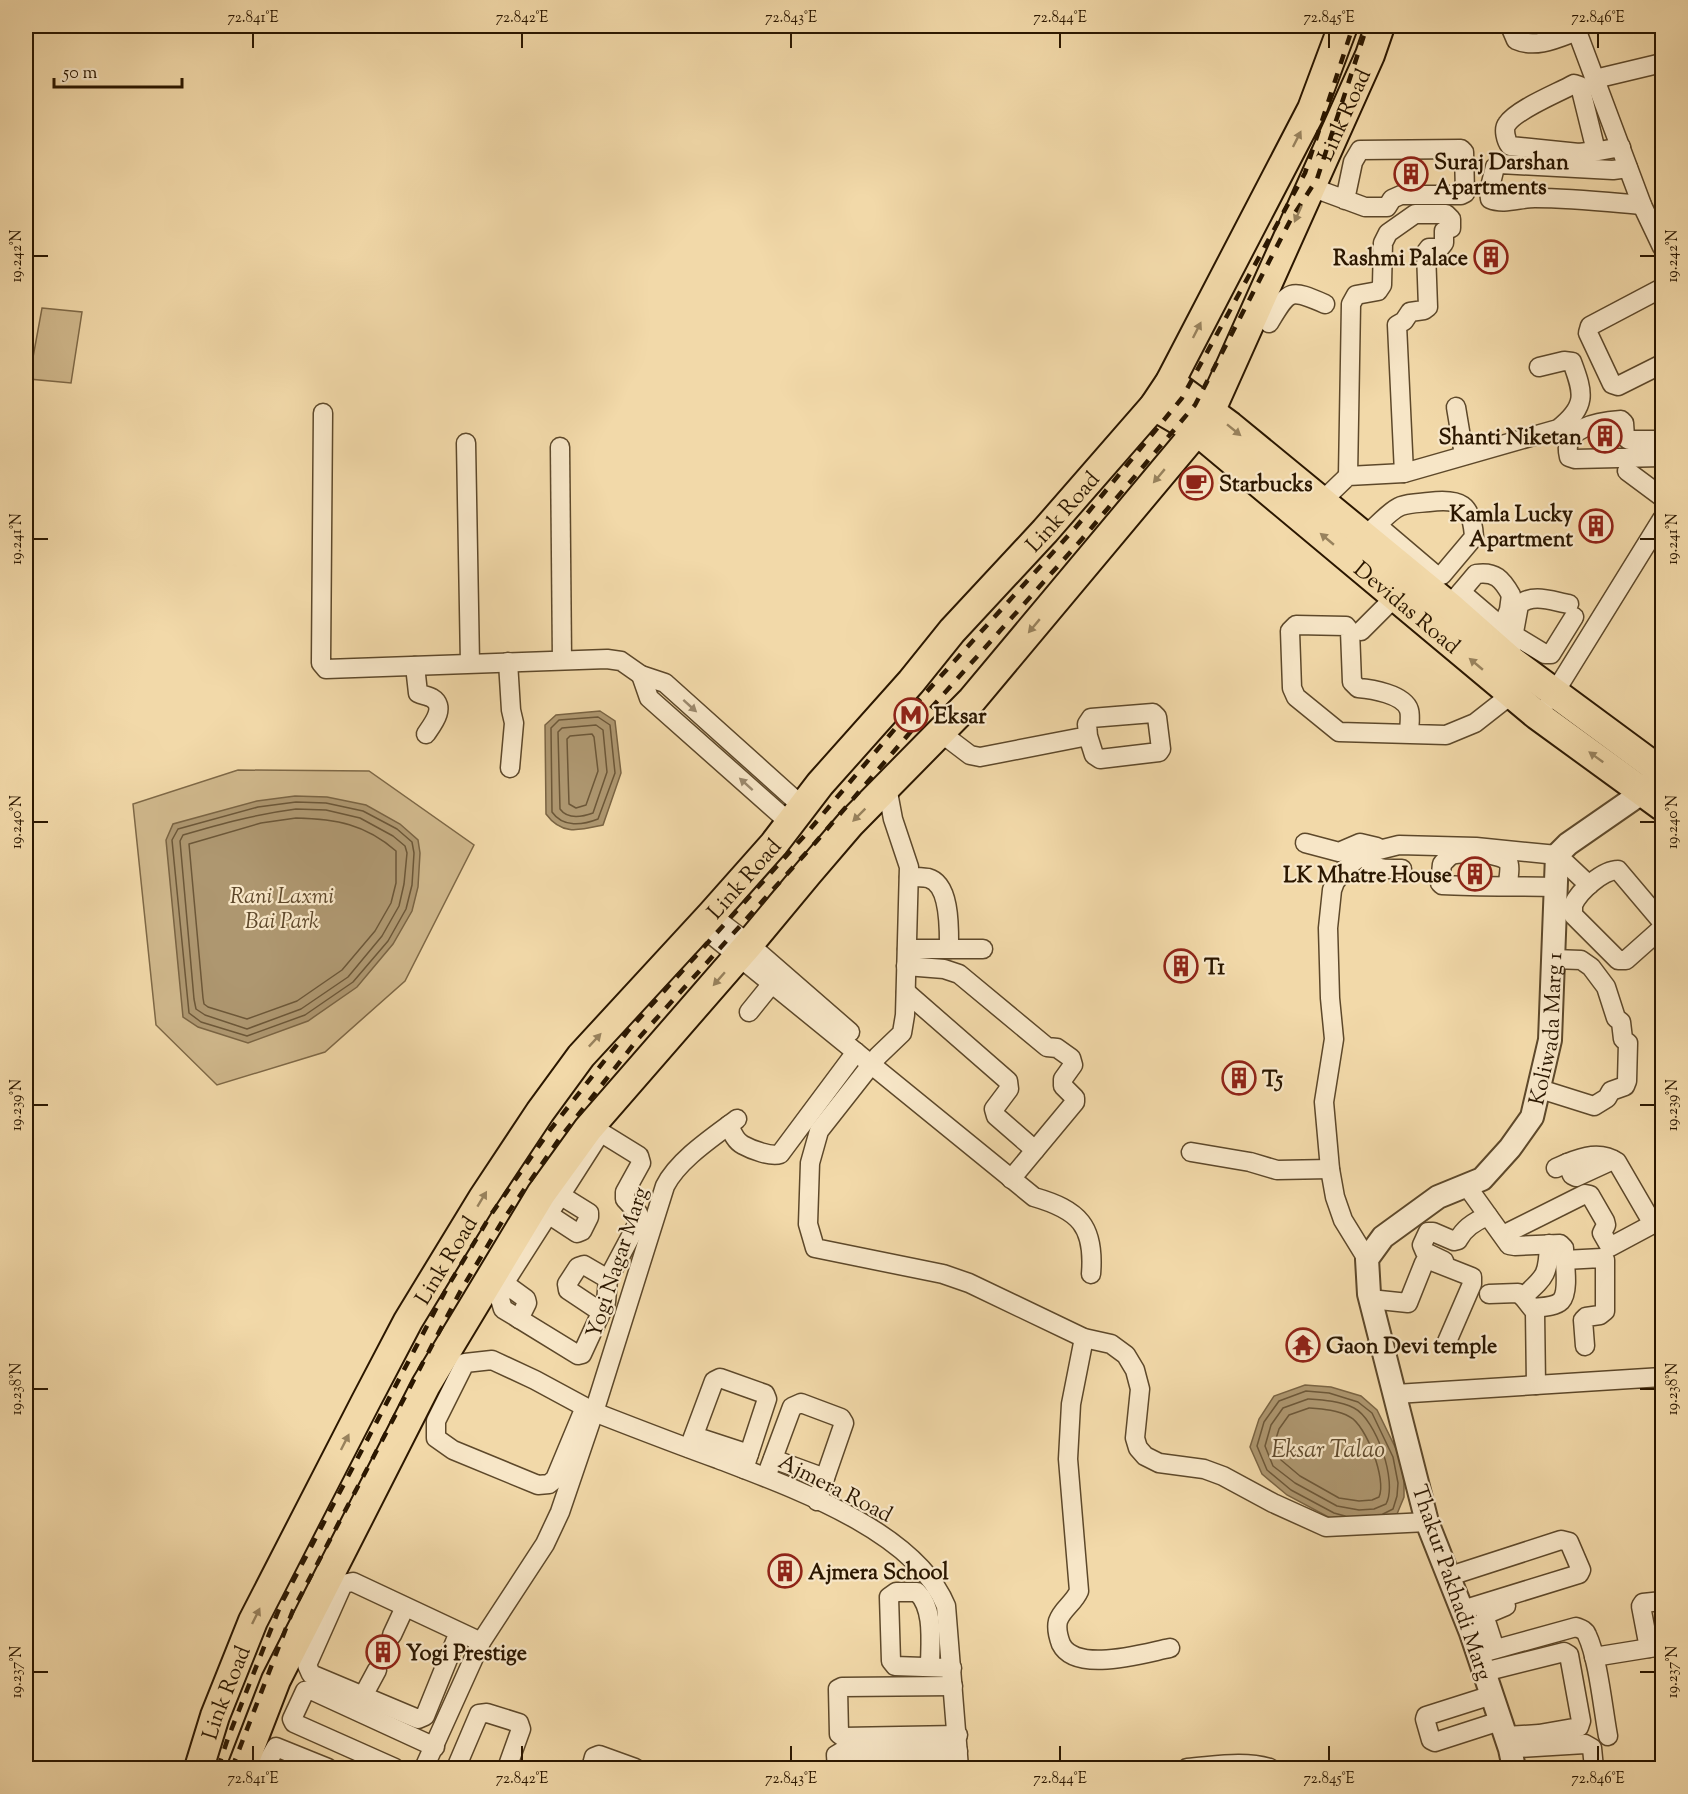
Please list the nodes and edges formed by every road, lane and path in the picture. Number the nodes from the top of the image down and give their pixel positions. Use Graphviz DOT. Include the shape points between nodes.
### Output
graph roads {
  1 [pos="1343,26"];
  2 [pos="1380,26"];
  3 [pos="1510,26"];
  4 [pos="1576,28"];
  5 [pos="1662,63"];
  6 [pos="1595,79"];
  7 [pos="1621,147"];
  8 [pos="1596,151"];
  9 [pos="1628,168"];
  10 [pos="1311,187"];
  11 [pos="1345,200"];
  12 [pos="1642,205"];
  13 [pos="1662,246"];
  14 [pos="1662,288"];
  15 [pos="1326,304"];
  16 [pos="1266,321"];
  17 [pos="1662,364"];
  18 [pos="1539,367"];
  19 [pos="1170,382"];
  20 [pos="1154,406"];
  21 [pos="1456,407"];
  22 [pos="323,413"];
  23 [pos="1203,421"];
  24 [pos="466,443"];
  25 [pos="560,447"];
  26 [pos="1464,455"];
  27 [pos="1626,471"];
  28 [pos="1404,473"];
  29 [pos="1348,476"];
  30 [pos="1662,497"];
  31 [pos="1322,502"];
  32 [pos="1662,519"];
  33 [pos="1371,531"];
  34 [pos="1409,562"];
  35 [pos="1395,597"];
  36 [pos="1455,599"];
  37 [pos="1570,616"];
  38 [pos="1361,631"];
  39 [pos="1504,641"];
  40 [pos="1587,641"];
  41 [pos="561,660"];
  42 [pos="508,662"];
  43 [pos="470,663"];
  44 [pos="416,666"];
  45 [pos="1512,694"];
  46 [pos="1546,705"];
  47 [pos="941,733"];
  48 [pos="426,734"];
  49 [pos="1409,734"];
  50 [pos="1088,736"];
  51 [pos="510,768"];
  52 [pos="1657,785"];
  53 [pos="887,787"];
  54 [pos="796,815"];
  55 [pos="1305,843"];
  56 [pos="1382,849"];
  57 [pos="1363,854"];
  58 [pos="1557,855"];
  59 [pos="1402,869"];
  60 [pos="909,877"];
  61 [pos="1508,885"];
  62 [pos="1589,885"];
  63 [pos="1555,887"];
  64 [pos="706,920"];
  65 [pos="1662,922"];
  66 [pos="1662,928"];
  67 [pos="949,949"];
  68 [pos="983,949"];
  69 [pos="744,950"];
  70 [pos="907,957"];
  71 [pos="1553,959"];
  72 [pos="777,978"];
  73 [pos="906,992"];
  74 [pos="749,1012"];
  75 [pos="856,1052"];
  76 [pos="875,1061"];
  77 [pos="1540,1089"];
  78 [pos="1035,1150"];
  79 [pos="1191,1152"];
  80 [pos="1561,1166"];
  81 [pos="1330,1169"];
  82 [pos="1015,1174"];
  83 [pos="1466,1185"];
  84 [pos="560,1195"];
  85 [pos="548,1214"];
  86 [pos="1488,1216"];
  87 [pos="1503,1235"];
  88 [pos="1549,1244"];
  89 [pos="1608,1253"];
  90 [pos="1367,1259"];
  91 [pos="1564,1260"];
  92 [pos="1455,1271"];
  93 [pos="1091,1274"];
  94 [pos="608,1279"];
  95 [pos="1489,1294"];
  96 [pos="1370,1299"];
  97 [pos="1528,1303"];
  98 [pos="603,1307"];
  99 [pos="624,1312"];
  100 [pos="1084,1338"];
  101 [pos="1446,1344"];
  102 [pos="1585,1346"];
  103 [pos="455,1358"];
  104 [pos="1662,1377"];
  105 [pos="1536,1385"];
  106 [pos="1396,1394"];
  107 [pos="589,1410"];
  108 [pos="424,1417"];
  109 [pos="692,1442"];
  110 [pos="773,1459"];
  111 [pos="747,1461"];
  112 [pos="766,1477"];
  113 [pos="825,1478"];
  114 [pos="817,1501"];
  115 [pos="1427,1522"];
  116 [pos="1449,1576"];
  117 [pos="926,1589"];
  118 [pos="1541,1592"];
  119 [pos="1662,1601"];
  120 [pos="405,1607"];
  121 [pos="1462,1610"];
  122 [pos="459,1632"];
  123 [pos="392,1635"];
  124 [pos="481,1642"];
  125 [pos="1655,1647"];
  126 [pos="1170,1648"];
  127 [pos="1484,1648"];
  128 [pos="1594,1657"];
  129 [pos="930,1667"];
  130 [pos="377,1670"];
  131 [pos="949,1680"];
  132 [pos="1492,1695"];
  133 [pos="363,1696"];
  134 [pos="428,1708"];
  135 [pos="437,1734"];
  136 [pos="1608,1736"];
  137 [pos="468,1741"];
  138 [pos="264,1742"];
  139 [pos="1508,1744"];
  140 [pos="950,1750"];
  141 [pos="1236,1766"];
  142 [pos="199,1768"];
  143 [pos="242,1768"];
  144 [pos="264,1768"];
  145 [pos="328,1768"];
  146 [pos="395,1768"];
  147 [pos="411,1768"];
  148 [pos="424,1768"];
  149 [pos="456,1768"];
  150 [pos="507,1768"];
  151 [pos="591,1768"];
  152 [pos="635,1768"];
  153 [pos="837,1768"];
  154 [pos="1187,1768"];
  155 [pos="1270,1768"];
  156 [pos="1594,1768"];
  19 -- 1 [label="main road, Link Road, one-way" via="1312,109"];
  2 -- 10 [label="main road, Link Road"];
  3 -- 4 [label="street" via="1516,40 1525,44 1539,43"];
  4 -- 6 [label="street"];
  5 -- 6 [label="street"];
  6 -- 7 [label="street"];
  7 -- 8 [label="street"];
  7 -- 9 [label="street"];
  8 -- 8 [label="street" via="1510,146 1505,127 1526,108 1574,84 1580,86"];
  9 -- 12 [label="street"];
  9 -- 12 [label="street" via="1500,164 1495,167 1488,191 1490,200 1495,202 1534,197"];
  10 -- 11 [label="street"];
  10 -- 16 [label="main road, Link Road, one-way"];
  11 -- 11 [label="street" via="1365,207 1387,207 1401,195 1465,194 1464,152 1360,150 1353,162"];
  12 -- 13 [label="street"];
  14 -- 17 [label="street" via="1590,326 1587,333 1612,384 1618,386"];
  15 -- 16 [label="street" via="1302,293 1292,294"];
  16 -- 23 [label="main road, Link Road"];
  18 -- 26 [label="street" via="1572,362 1582,387 1582,399 1569,420 1558,429"];
  19 -- 20 [label="main road, Link Road"];
  19 -- 23 [label="main road"];
  20 -- 23 [label="main road, Devidas Road"];
  20 -- 54 [label="main road, Link Road" via="952,631"];
  21 -- 26 [label="street"];
  22 -- 44 [label="street" via="321,663 326,669"];
  23 -- 31 [label="main road, one-way"];
  35 -- 23 [label="main road, Devidas Road, one-way"];
  23 -- 47 [label="main road, Link Road, one-way"];
  24 -- 43 [label="street"];
  25 -- 41 [label="street"];
  26 -- 28 [label="street"];
  27 -- 30 [label="street"];
  28 -- 29 [label="street"];
  28 -- 29 [label="street" via="1396,325 1410,312 1428,307 1426,252 1444,243 1444,231 1451,228 1451,219 1446,214 1415,214 1388,232 1383,243 1382,285 1378,291 1356,295 1351,304"];
  29 -- 31 [label="street"];
  31 -- 33 [label="main road"];
  32 -- 40 [label="street"];
  33 -- 34 [label="main road"];
  33 -- 34 [label="street" via="1399,507 1446,500 1460,503 1470,513 1474,537 1442,575"];
  34 -- 36 [label="main road"];
  35 -- 38 [label="street"];
  45 -- 35 [label="main road, Devidas Road, one-way"];
  36 -- 39 [label="main road"];
  36 -- 39 [label="street" via="1476,574 1494,574 1511,594"];
  37 -- 39 [label="street" via="1551,654"];
  37 -- 39 [label="street" via="1535,598 1526,599 1519,605"];
  37 -- 40 [label="street"];
  39 -- 46 [label="main road"];
  40 -- 46 [label="street"];
  41 -- 42 [label="street"];
  41 -- 54 [label="street" via="621,660 641,675 650,698"];
  42 -- 43 [label="street"];
  42 -- 51 [label="street" via="514,723"];
  43 -- 44 [label="street"];
  44 -- 48 [label="street" via="418,693 433,698 437,704 436,720"];
  45 -- 46 [label="main road, Devidas Road"];
  45 -- 49 [label="street" via="1466,728 1446,735"];
  46 -- 52 [label="main road"];
  47 -- 50 [label="street" via="980,757"];
  47 -- 53 [label="main road, Link Road"];
  49 -- 49 [label="street" via="1339,732 1296,697 1292,688 1290,631 1296,625 1346,626 1350,631 1352,682 1358,688 1378,690 1405,703 1409,710"];
  52 -- 58 [label="street"];
  53 -- 60 [label="street"];
  53 -- 69 [label="main road, Link Road, one-way" via="843,832"];
  54 -- 64 [label="main road, Link Road"];
  55 -- 56 [label="street" via="1339,852 1360,843"];
  56 -- 57 [label="street"];
  56 -- 58 [label="street" via="1400,845"];
  57 -- 59 [label="street" via="1376,868"];
  57 -- 81 [label="street" via="1335,882 1328,928 1334,1040 1324,1102"];
  58 -- 62 [label="street"];
  58 -- 63 [label="street, Koliwada Marg 1"];
  60 -- 67 [label="street" via="930,878 939,885 946,902"];
  60 -- 70 [label="street"];
  61 -- 63 [label="street"];
  62 -- 65 [label="street" via="1609,870 1618,870"];
  62 -- 66 [label="street" via="1573,906 1573,915 1618,960 1626,960"];
  63 -- 71 [label="street, Koliwada Marg 1"];
  64 -- 69 [label="street"];
  142 -- 64 [label="main road, Link Road, one-way" via="253,1621 408,1321 508,1158 574,1065"];
  67 -- 68 [label="street"];
  67 -- 70 [label="street"];
  69 -- 72 [label="street"];
  69 -- 103 [label="main road, Link Road, one-way" via="588,1129 541,1194"];
  70 -- 73 [label="street"];
  70 -- 78 [label="street" via="959,974 1047,1047 1057,1048 1071,1058 1073,1065 1063,1079 1063,1086 1075,1102"];
  71 -- 77 [label="street, Koliwada Marg 1" via="1550,1040"];
  71 -- 77 [label="street" via="1581,960 1606,987 1616,1018 1621,1022 1623,1039 1628,1043 1627,1081 1594,1106"];
  72 -- 74 [label="street"];
  72 -- 75 [label="street"];
  72 -- 76 [label="street"];
  73 -- 76 [label="street" via="902,1033"];
  73 -- 78 [label="street" via="1008,1081 1009,1089 994,1109 996,1116"];
  75 -- 76 [label="street"];
  75 -- 99 [label="street, Yogi Nagar Marg" via="780,1154 774,1156 741,1144 733,1135 733,1122 670,1174"];
  76 -- 82 [label="street"];
  76 -- 100 [label="street" via="819,1131 810,1163 808,1224 815,1248 943,1274"];
  77 -- 83 [label="street, Koliwada Marg 1" via="1532,1117 1510,1148 1482,1179"];
  78 -- 82 [label="street"];
  79 -- 81 [label="street" via="1277,1170"];
  80 -- 89 [label="street" via="1585,1156 1617,1162 1653,1224"];
  81 -- 90 [label="street" via="1343,1220"];
  82 -- 93 [label="street" via="1042,1188 1051,1202 1078,1219 1087,1231 1093,1253"];
  83 -- 86 [label="street"];
  83 -- 90 [label="street, Koliwada Marg 1" via="1438,1197 1383,1237"];
  84 -- 85 [label="street"];
  84 -- 85 [label="street" via="589,1213 582,1232 577,1233"];
  84 -- 94 [label="street" via="599,1136 604,1135 639,1156 641,1163 625,1199 640,1219"];
  85 -- 98 [label="street" via="504,1283 500,1299 503,1308 578,1355 582,1354"];
  86 -- 87 [label="street"];
  86 -- 92 [label="street" via="1462,1232 1458,1240 1428,1232 1422,1245 1425,1252 1455,1266"];
  87 -- 88 [label="street" via="1509,1245"];
  87 -- 89 [label="street" via="1585,1194 1590,1195 1605,1221 1602,1233"];
  88 -- 91 [label="street" via="1564,1248"];
  88 -- 97 [label="street" via="1545,1276"];
  89 -- 91 [label="street" via="1602,1258"];
  89 -- 102 [label="street" via="1605,1311 1583,1320"];
  90 -- 96 [label="street"];
  91 -- 97 [label="street" via="1565,1291 1561,1301 1555,1305"];
  92 -- 96 [label="street" via="1429,1260 1425,1263 1407,1308"];
  92 -- 101 [label="street" via="1472,1277 1472,1284"];
  94 -- 98 [label="street"];
  94 -- 98 [label="street" via="584,1265 578,1267 567,1284 568,1290"];
  95 -- 97 [label="street" via="1518,1293"];
  96 -- 106 [label="street"];
  97 -- 105 [label="street" via="1535,1312"];
  98 -- 99 [label="street"];
  99 -- 107 [label="street, Yogi Nagar Marg"];
  100 -- 115 [label="street" via="1111,1344 1126,1355 1140,1389 1135,1438 1138,1448 1159,1463 1204,1469 1223,1476 1326,1527"];
  100 -- 126 [label="street" via="1071,1404 1068,1460 1078,1591 1058,1622 1057,1634 1063,1647 1075,1657 1089,1660"];
  103 -- 107 [label="street, Ajmera Road" via="492,1360"];
  103 -- 108 [label="main road, Link Road"];
  104 -- 105 [label="street"];
  105 -- 106 [label="street"];
  106 -- 115 [label="street, Thakur Pakhadi Marg"];
  107 -- 108 [label="street" via="555,1479 538,1485 453,1450 436,1438"];
  107 -- 109 [label="street, Ajmera Road"];
  107 -- 124 [label="street" via="560,1512 545,1544"];
  108 -- 138 [label="main road, Link Road" via="276,1680"];
  109 -- 111 [label="street, Ajmera Road"];
  109 -- 111 [label="street" via="714,1381 720,1378 765,1394 767,1399"];
  110 -- 112 [label="street"];
  110 -- 113 [label="street"];
  110 -- 113 [label="street" via="792,1407 801,1403 841,1418 844,1423"];
  111 -- 112 [label="street, Ajmera Road"];
  112 -- 114 [label="street, Ajmera Road"];
  113 -- 114 [label="street"];
  114 -- 117 [label="street, Ajmera Road" via="869,1527 911,1558"];
  115 -- 116 [label="street, Thakur Pakhadi Marg"];
  116 -- 121 [label="street, Thakur Pakhadi Marg"];
  116 -- 121 [label="street" via="1561,1540 1569,1542 1581,1570 1579,1574"];
  117 -- 129 [label="street"];
  117 -- 129 [label="street" via="896,1592 890,1597 891,1661 895,1666"];
  117 -- 131 [label="street, Ajmera Road" via="939,1591 946,1606"];
  118 -- 127 [label="street" via="1487,1614"];
  119 -- 125 [label="street" via="1641,1606"];
  120 -- 122 [label="street"];
  120 -- 123 [label="street"];
  120 -- 133 [label="street" via="353,1582 343,1584 307,1665 311,1674"];
  121 -- 127 [label="street, Thakur Pakhadi Marg"];
  122 -- 124 [label="street"];
  122 -- 134 [label="street"];
  124 -- 135 [label="street"];
  125 -- 128 [label="street"];
  127 -- 128 [label="street" via="1576,1627 1584,1630"];
  127 -- 132 [label="street, Thakur Pakhadi Marg"];
  127 -- 139 [label="street" via="1569,1655 1579,1727"];
  128 -- 136 [label="street"];
  129 -- 131 [label="street"];
  130 -- 133 [label="street"];
  131 -- 140 [label="street, Ajmera Road"];
  131 -- 140 [label="street" via="838,1689 839,1734 843,1737"];
  132 -- 139 [label="street, Thakur Pakhadi Marg"];
  132 -- 139 [label="street" via="1426,1716 1431,1740"];
  133 -- 134 [label="street" via="418,1719 425,1716"];
  134 -- 135 [label="street"];
  135 -- 137 [label="street"];
  135 -- 146 [label="street" via="305,1691 292,1719 294,1723"];
  135 -- 147 [label="street"];
  135 -- 148 [label="street"];
  137 -- 149 [label="street"];
  137 -- 150 [label="street" via="479,1714 519,1724 521,1729"];
  138 -- 143 [label="main road, Link Road"];
  138 -- 144 [label="street"];
  138 -- 145 [label="street"];
  139 -- 156 [label="street" via="1585,1744 1592,1748"];
  140 -- 153 [label="street" via="841,1752 836,1755"];
  141 -- 154 [label="street"];
  141 -- 155 [label="street"];
  151 -- 152 [label="street" via="594,1757 599,1755"];
}
